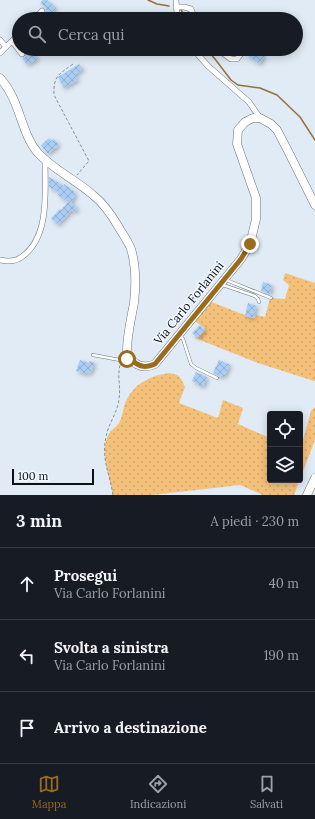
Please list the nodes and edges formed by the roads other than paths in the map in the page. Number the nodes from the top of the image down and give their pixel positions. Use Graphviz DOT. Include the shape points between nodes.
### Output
graph roads {
  1 [pos="176,0"];
  2 [pos="176,7"];
  3 [pos="177,12"];
  4 [pos="192,12"];
  5 [pos="0,40"];
  6 [pos="12,41"];
  7 [pos="6,47"];
  8 [pos="0,53"];
  9 [pos="199,56"];
  10 [pos="227,56"];
  11 [pos="239,56"];
  12 [pos="0,78"];
  13 [pos="260,118"];
  14 [pos="45,160"];
  15 [pos="315,205"];
  16 [pos="0,260"];
  17 [pos="222,282"];
  18 [pos="271,298"];
  19 [pos="259,302"];
  20 [pos="179,334"];
  21 [pos="93,355"];
  22 [pos="125,358"];
  23 [pos="217,378"];
  24 [pos="315,478"];
  25 [pos="307,495"];
  1 -- 2 [label="street"];
  2 -- 3 [label="street"];
  2 -- 4 [label="street" via="191,9"];
  5 -- 7 [label="street"];
  6 -- 7 [label="street"];
  7 -- 8 [label="street"];
  9 -- 13 [label="street" via="249,102"];
  10 -- 11 [label="street" via="237,59"];
  12 -- 14 [label="main road" via="15,101 32,145"];
  13 -- 15 [label="main road" via="272,124 277,130"];
  13 -- 17 [label="main road, Via Carlo Forlanini" via="245,122 238,130 237,137 239,151 256,198 256,219 250,244"];
  14 -- 16 [label="street" via="45,210 39,237 29,252 19,259 6,262"];
  14 -- 22 [label="main road" via="104,206 112,215 130,248 134,260 135,280"];
  17 -- 18 [label="lane"];
  17 -- 19 [label="lane" via="255,296"];
  17 -- 20 [label="main road, Via Carlo Forlanini"];
  20 -- 22 [label="main road, Via Carlo Forlanini" via="155,364 149,367 137,365"];
  20 -- 23 [label="lane" via="191,364"];
  21 -- 22 [label="lane"];
  24 -- 25 [label="main road"];
}
